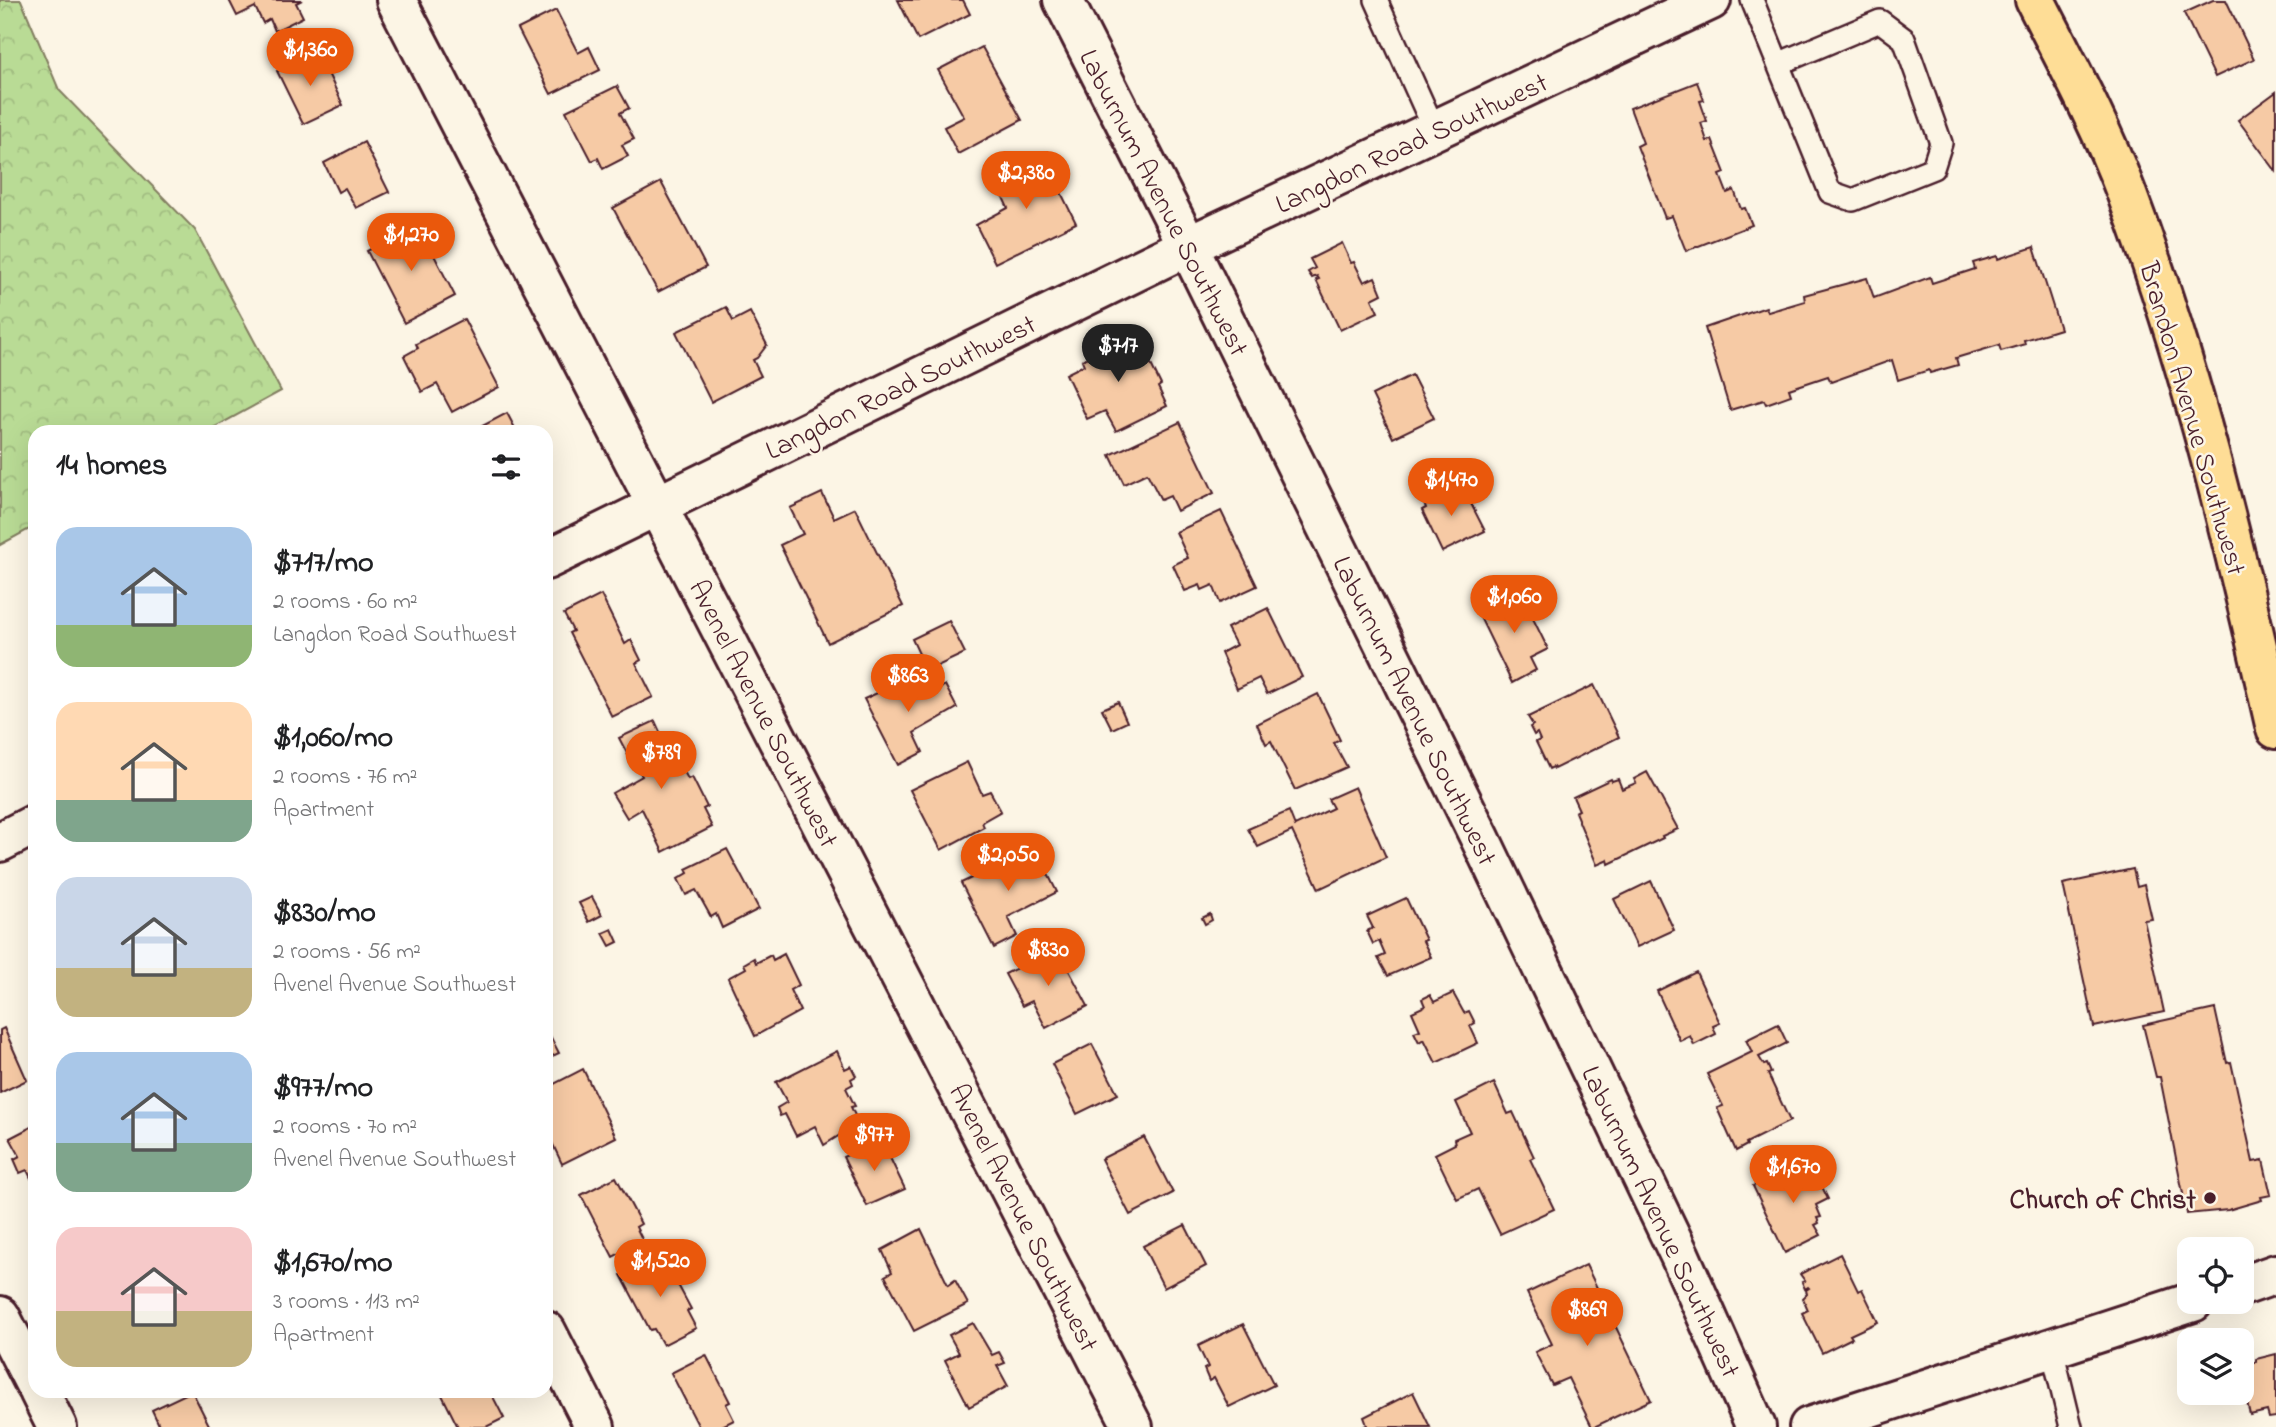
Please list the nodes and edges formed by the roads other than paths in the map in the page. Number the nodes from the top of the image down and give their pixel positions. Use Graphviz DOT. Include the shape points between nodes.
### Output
graph roads {
  1 [pos="396,0"];
  2 [pos="1063,0"];
  3 [pos="1376,0"];
  4 [pos="1709,0"];
  5 [pos="1752,0"];
  6 [pos="2035,0"];
  7 [pos="1778,64"];
  8 [pos="1435,131"];
  9 [pos="1188,246"];
  10 [pos="657,504"];
  11 [pos="553,556"];
  12 [pos="2265,631"];
  13 [pos="2276,729"];
  14 [pos="28,828"];
  15 [pos="0,842"];
  16 [pos="2276,1274"];
  17 [pos="2254,1282"];
  18 [pos="2177,1307"];
  19 [pos="0,1316"];
  20 [pos="553,1345"];
  21 [pos="2052,1349"];
  22 [pos="28,1370"];
  23 [pos="42,1398"];
  24 [pos="57,1427"];
  25 [pos="594,1427"];
  26 [pos="1132,1427"];
  27 [pos="1755,1427"];
  28 [pos="1809,1427"];
  29 [pos="2071,1427"];
  1 -- 10 [label="street, Avenel Avenue Southwest"];
  2 -- 9 [label="street, Laburnum Avenue Southwest"];
  3 -- 8 [label="lane"];
  4 -- 8 [label="street, Langdon Road Southwest"];
  5 -- 7 [label="lane"];
  6 -- 12 [label="main road, Brandon Avenue Southwest" via="2125,191 2176,335"];
  7 -- 7 [label="lane" via="1830,192 1853,200 1933,167 1941,143 1904,38 1880,21"];
  8 -- 9 [label="street, Langdon Road Southwest"];
  9 -- 10 [label="street, Langdon Road Southwest"];
  9 -- 27 [label="street, Laburnum Avenue Southwest" via="1480,838 1680,1256"];
  10 -- 11 [label="street, Langdon Road Southwest"];
  10 -- 26 [label="street, Avenel Avenue Southwest"];
  12 -- 13 [label="main road, Brandon Avenue Southwest"];
  14 -- 15 [label="street"];
  16 -- 17 [label="street"];
  18 -- 21 [label="street"];
  19 -- 22 [label="street"];
  20 -- 25 [label="street"];
  21 -- 28 [label="street"];
  21 -- 29 [label="lane"];
  23 -- 24 [label="street"];
}
